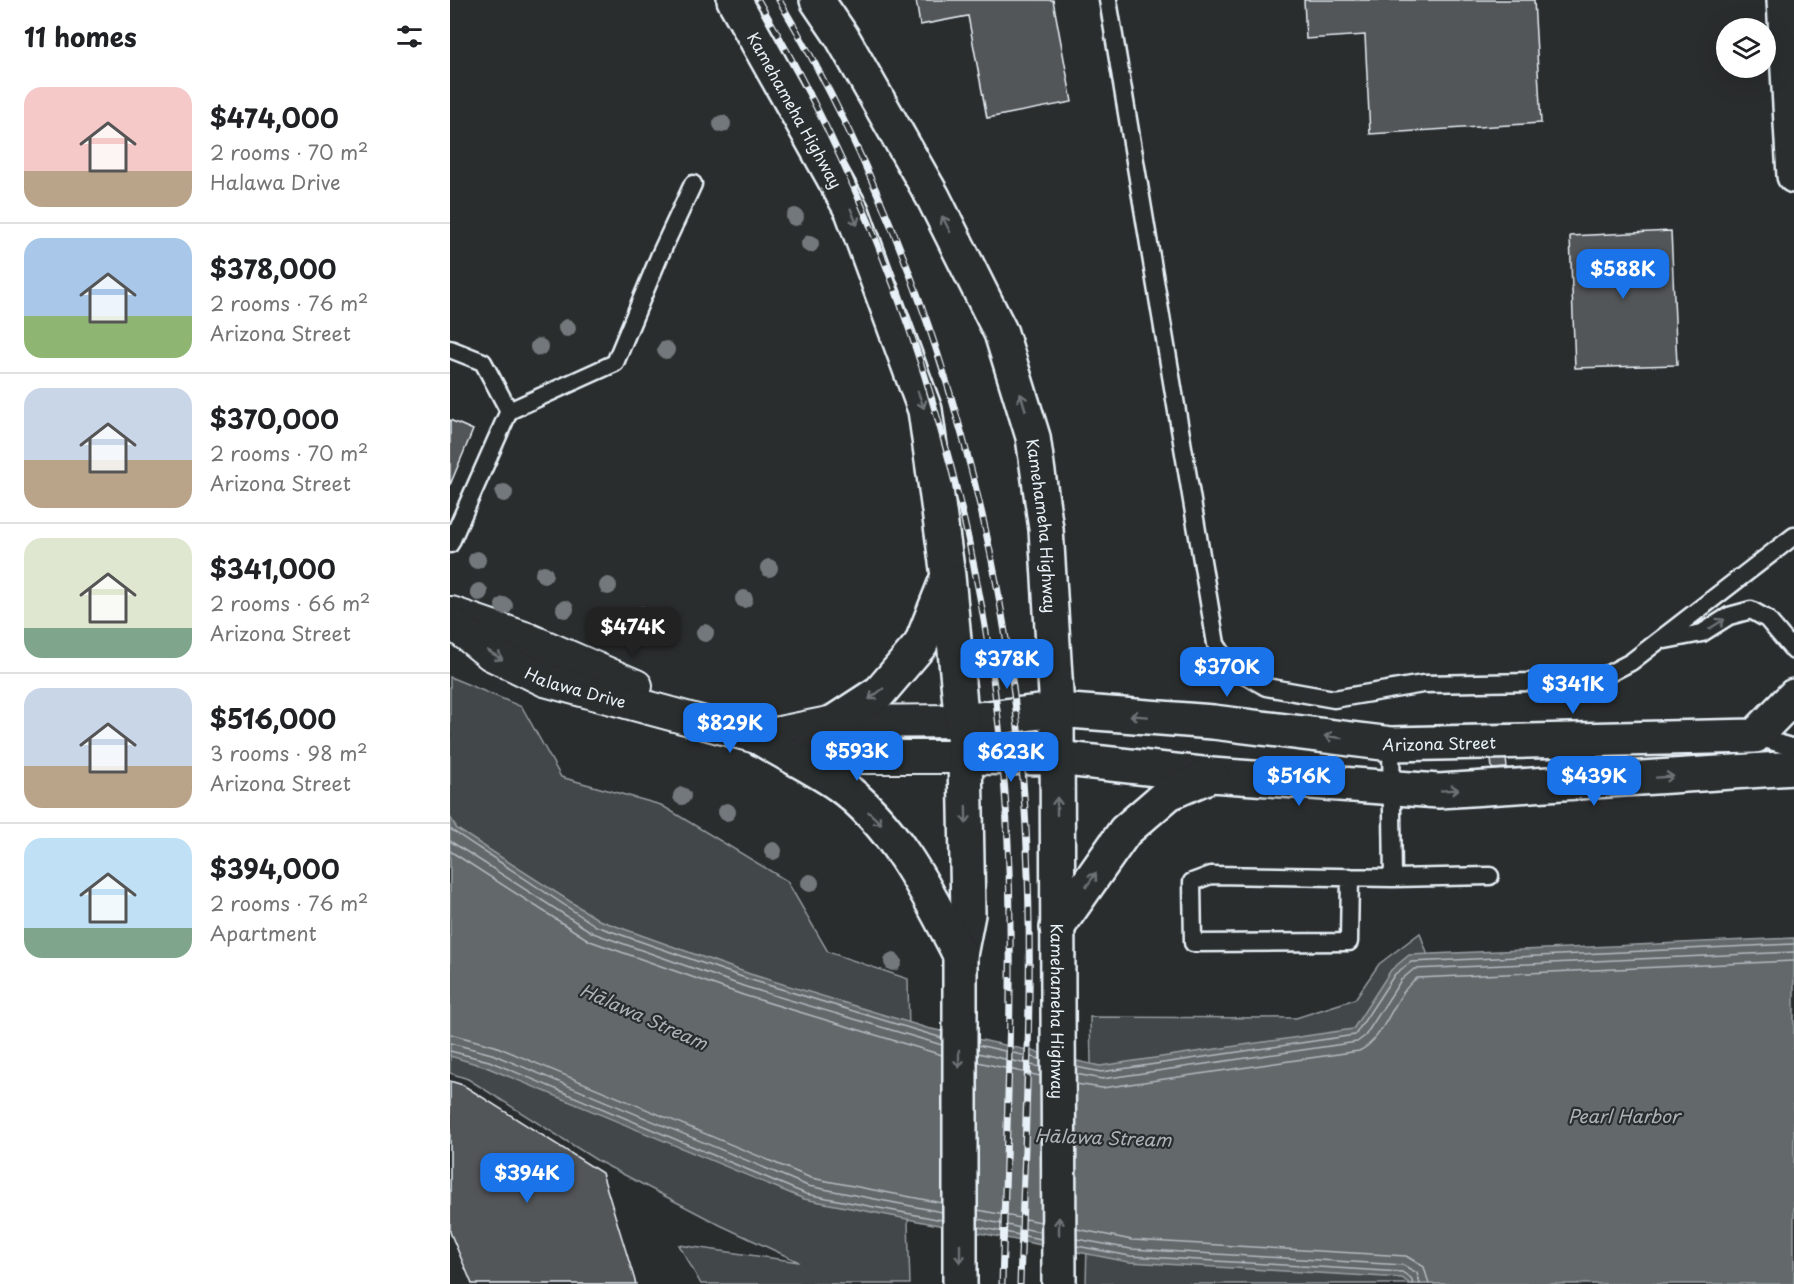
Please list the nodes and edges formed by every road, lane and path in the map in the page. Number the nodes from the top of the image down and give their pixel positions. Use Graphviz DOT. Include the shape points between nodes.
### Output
graph roads {
  1 [pos="734,0"];
  2 [pos="818,0"];
  3 [pos="1108,0"];
  4 [pos="1784,0"];
  5 [pos="1794,176"];
  6 [pos="693,184"];
  7 [pos="450,349"];
  8 [pos="509,411"];
  9 [pos="452,533"];
  10 [pos="1794,536"];
  11 [pos="948,576"];
  12 [pos="450,612"];
  13 [pos="450,621"];
  14 [pos="1662,641"];
  15 [pos="1794,651"];
  16 [pos="1794,696"];
  17 [pos="1057,710"];
  18 [pos="962,721"];
  19 [pos="834,722"];
  20 [pos="716,724"];
  21 [pos="1755,736"];
  22 [pos="758,737"];
  23 [pos="1391,744"];
  24 [pos="1794,748"];
  25 [pos="965,757"];
  26 [pos="1057,758"];
  27 [pos="1794,768"];
  28 [pos="1211,775"];
  29 [pos="1391,789"];
  30 [pos="1490,876"];
  31 [pos="1350,877"];
  32 [pos="1393,878"];
  33 [pos="1057,928"];
  34 [pos="960,955"];
  35 [pos="960,1284"];
  36 [pos="1059,1284"];
  1 -- 11 [label="main road, Kamehameha Highway, one-way" via="852,211 925,410"];
  17 -- 2 [label="main road, Kamehameha Highway, one-way" via="1046,529 1033,437 1001,333 933,197"];
  3 -- 14 [label="lane" via="1216,644 1231,667 1266,687 1334,699 1423,684 1579,681 1608,674"];
  4 -- 5 [label="main road"];
  6 -- 8 [label="lane" via="658,256 615,363"];
  7 -- 8 [label="lane" via="483,362"];
  8 -- 9 [label="lane"];
  10 -- 14 [label="lane"];
  11 -- 18 [label="main road, Kamehameha Highway"];
  11 -- 19 [label="main road, one-way" via="921,644 880,692"];
  12 -- 20 [label="street, Halawa Drive" via="527,639"];
  13 -- 20 [label="street, Halawa Drive, one-way" via="491,654 545,680"];
  14 -- 15 [label="lane, one-way" via="1702,633 1729,616 1751,610 1767,619"];
  16 -- 21 [label="main road"];
  17 -- 18 [label="main road, Arizona Street"];
  23 -- 17 [label="main road, Arizona Street, one-way" via="1213,722"];
  17 -- 26 [label="main road, Kamehameha Highway"];
  18 -- 19 [label="street, Halawa Drive"];
  18 -- 25 [label="main road, Kamehameha Highway"];
  19 -- 22 [label="street, Halawa Drive"];
  20 -- 22 [label="street, Halawa Drive"];
  21 -- 23 [label="main road, Arizona Street"];
  21 -- 24 [label="lane"];
  22 -- 25 [label="street, Halawa Drive" via="831,757"];
  22 -- 34 [label="main road, one-way" via="839,785 887,829 926,889"];
  23 -- 29 [label="lane"];
  25 -- 26 [label="main road"];
  25 -- 34 [label="main road, Kamehameha Highway, one-way" via="968,914"];
  26 -- 28 [label="main road"];
  33 -- 26 [label="main road, Kamehameha Highway, one-way"];
  29 -- 27 [label="main road, one-way" via="1439,791"];
  28 -- 29 [label="main road"];
  33 -- 28 [label="main road, one-way" via="1125,831 1169,793"];
  29 -- 32 [label="lane"];
  30 -- 32 [label="lane"];
  31 -- 31 [label="lane" via="1211,875 1192,882 1193,943 1349,942"];
  31 -- 32 [label="lane"];
  36 -- 33 [label="main road, Kamehameha Highway, one-way"];
  34 -- 35 [label="main road, Kamehameha Highway, one-way"];
}
